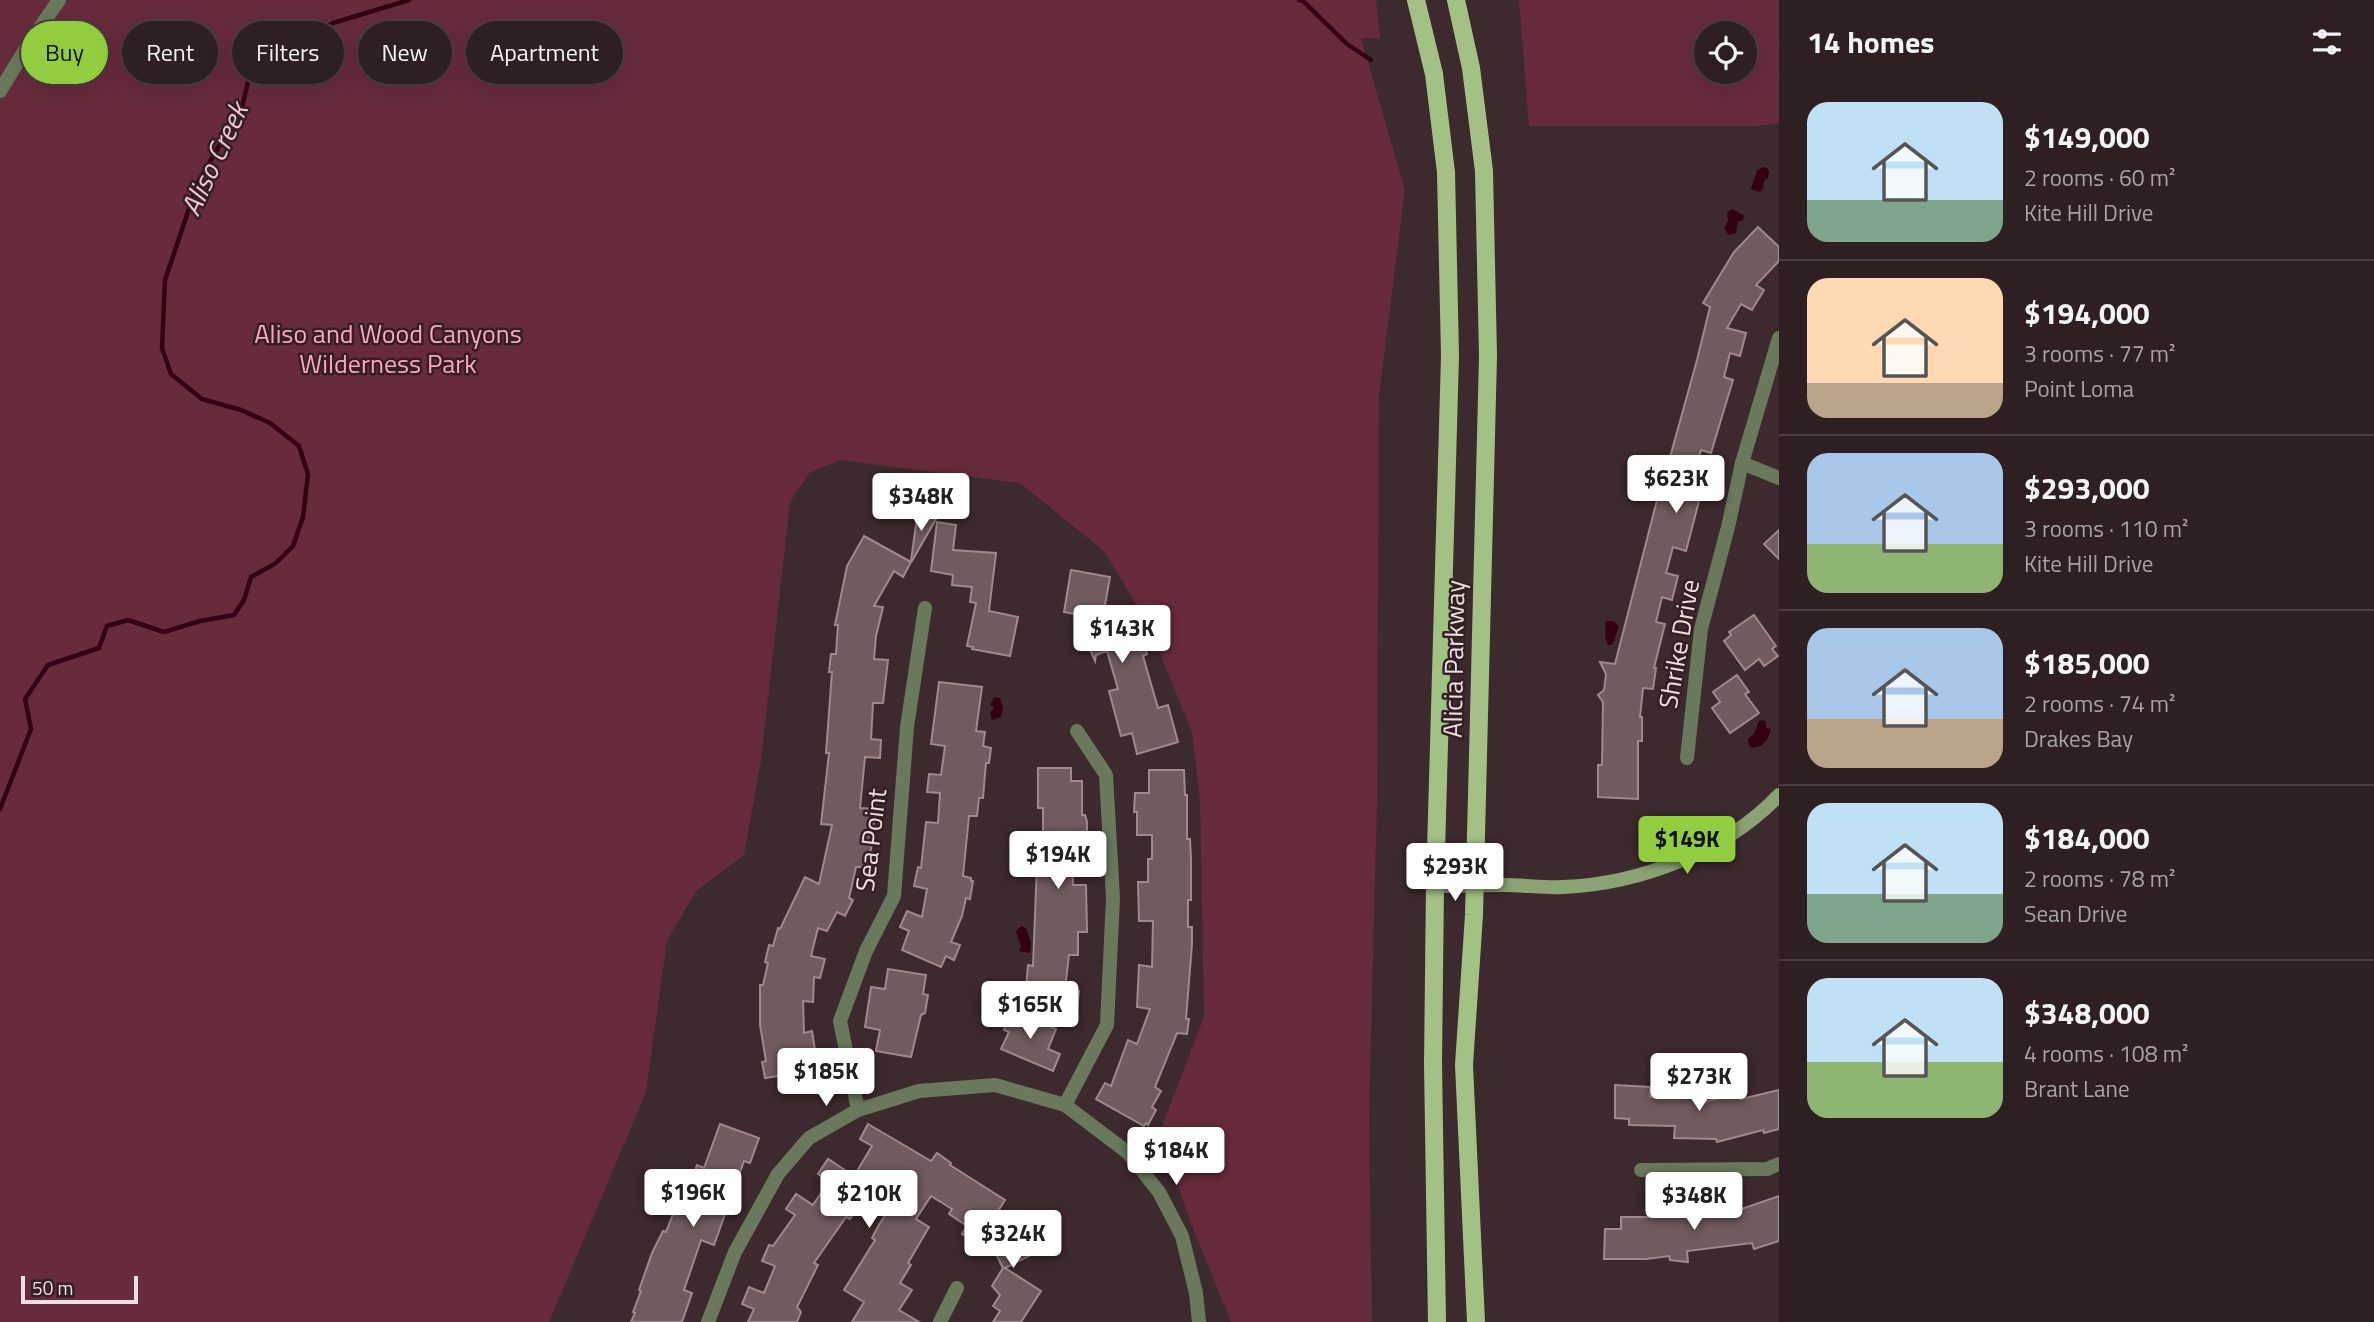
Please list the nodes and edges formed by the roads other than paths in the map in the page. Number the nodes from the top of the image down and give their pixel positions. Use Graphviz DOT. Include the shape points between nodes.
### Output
graph roads {
  1 [pos="59,0"];
  2 [pos="1416,0"];
  3 [pos="1456,0"];
  4 [pos="0,91"];
  5 [pos="1779,338"];
  6 [pos="1742,463"];
  7 [pos="1779,478"];
  8 [pos="925,608"];
  9 [pos="1077,731"];
  10 [pos="1687,758"];
  11 [pos="1779,795"];
  12 [pos="1435,886"];
  13 [pos="1475,886"];
  14 [pos="1065,1105"];
  15 [pos="858,1110"];
  16 [pos="1779,1164"];
  17 [pos="1641,1170"];
  18 [pos="957,1288"];
  19 [pos="708,1322"];
  20 [pos="940,1322"];
  21 [pos="1199,1322"];
  22 [pos="1437,1322"];
  23 [pos="1476,1322"];
  1 -- 4 [label="street"];
  2 -- 12 [label="main road, Alicia Parkway" via="1434,74 1446,172 1446,545"];
  3 -- 13 [label="main road, Alicia Parkway" via="1471,68 1484,171 1487,331"];
  5 -- 6 [label="street, Shrike Drive"];
  6 -- 7 [label="street"];
  6 -- 10 [label="street, Shrike Drive" via="1701,629"];
  8 -- 15 [label="street, Sea Point" via="907,727 894,896 866,951 840,1021"];
  9 -- 14 [label="street" via="1105,775 1113,898 1107,1026"];
  11 -- 13 [label="street" via="1725,837 1683,859 1622,880 1563,887"];
  12 -- 13 [label="street"];
  12 -- 22 [label="main road, Alicia Parkway"];
  13 -- 23 [label="main road, Alicia Parkway" via="1464,1065"];
  14 -- 15 [label="street" via="995,1085 919,1091"];
  14 -- 21 [label="street" via="1127,1152 1159,1192 1182,1236"];
  15 -- 19 [label="street" via="809,1138 778,1174 735,1252"];
  16 -- 17 [label="street"];
  18 -- 20 [label="street"];
}
